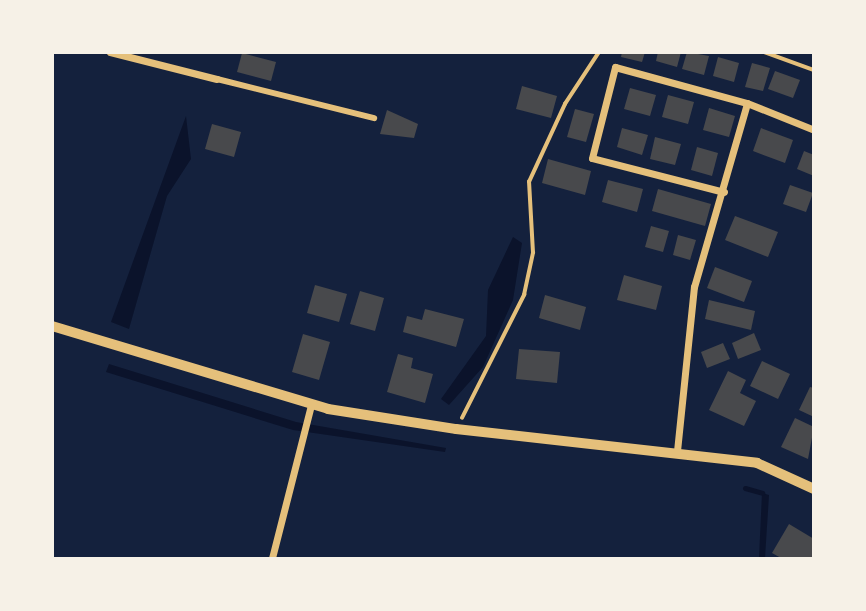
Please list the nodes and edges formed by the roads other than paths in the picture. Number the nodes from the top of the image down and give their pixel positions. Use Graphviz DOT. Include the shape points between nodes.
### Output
graph roads {
  1 [pos="110,52"];
  2 [pos="216,79"];
  3 [pos="747,103"];
  4 [pos="374,118"];
  5 [pos="814,130"];
  6 [pos="724,192"];
  7 [pos="52,326"];
  8 [pos="311,405"];
  9 [pos="677,451"];
  10 [pos="814,489"];
  11 [pos="272,558"];
  1 -- 2 [label="street"];
  2 -- 4 [label="street"];
  3 -- 5 [label="street"];
  3 -- 6 [label="street"];
  3 -- 6 [label="street" via="615,66 592,158"];
  6 -- 9 [label="street" via="694,287"];
  7 -- 8 [label="street"];
  8 -- 9 [label="street" via="456,429"];
  8 -- 11 [label="street"];
  9 -- 10 [label="street" via="757,463"];
}
